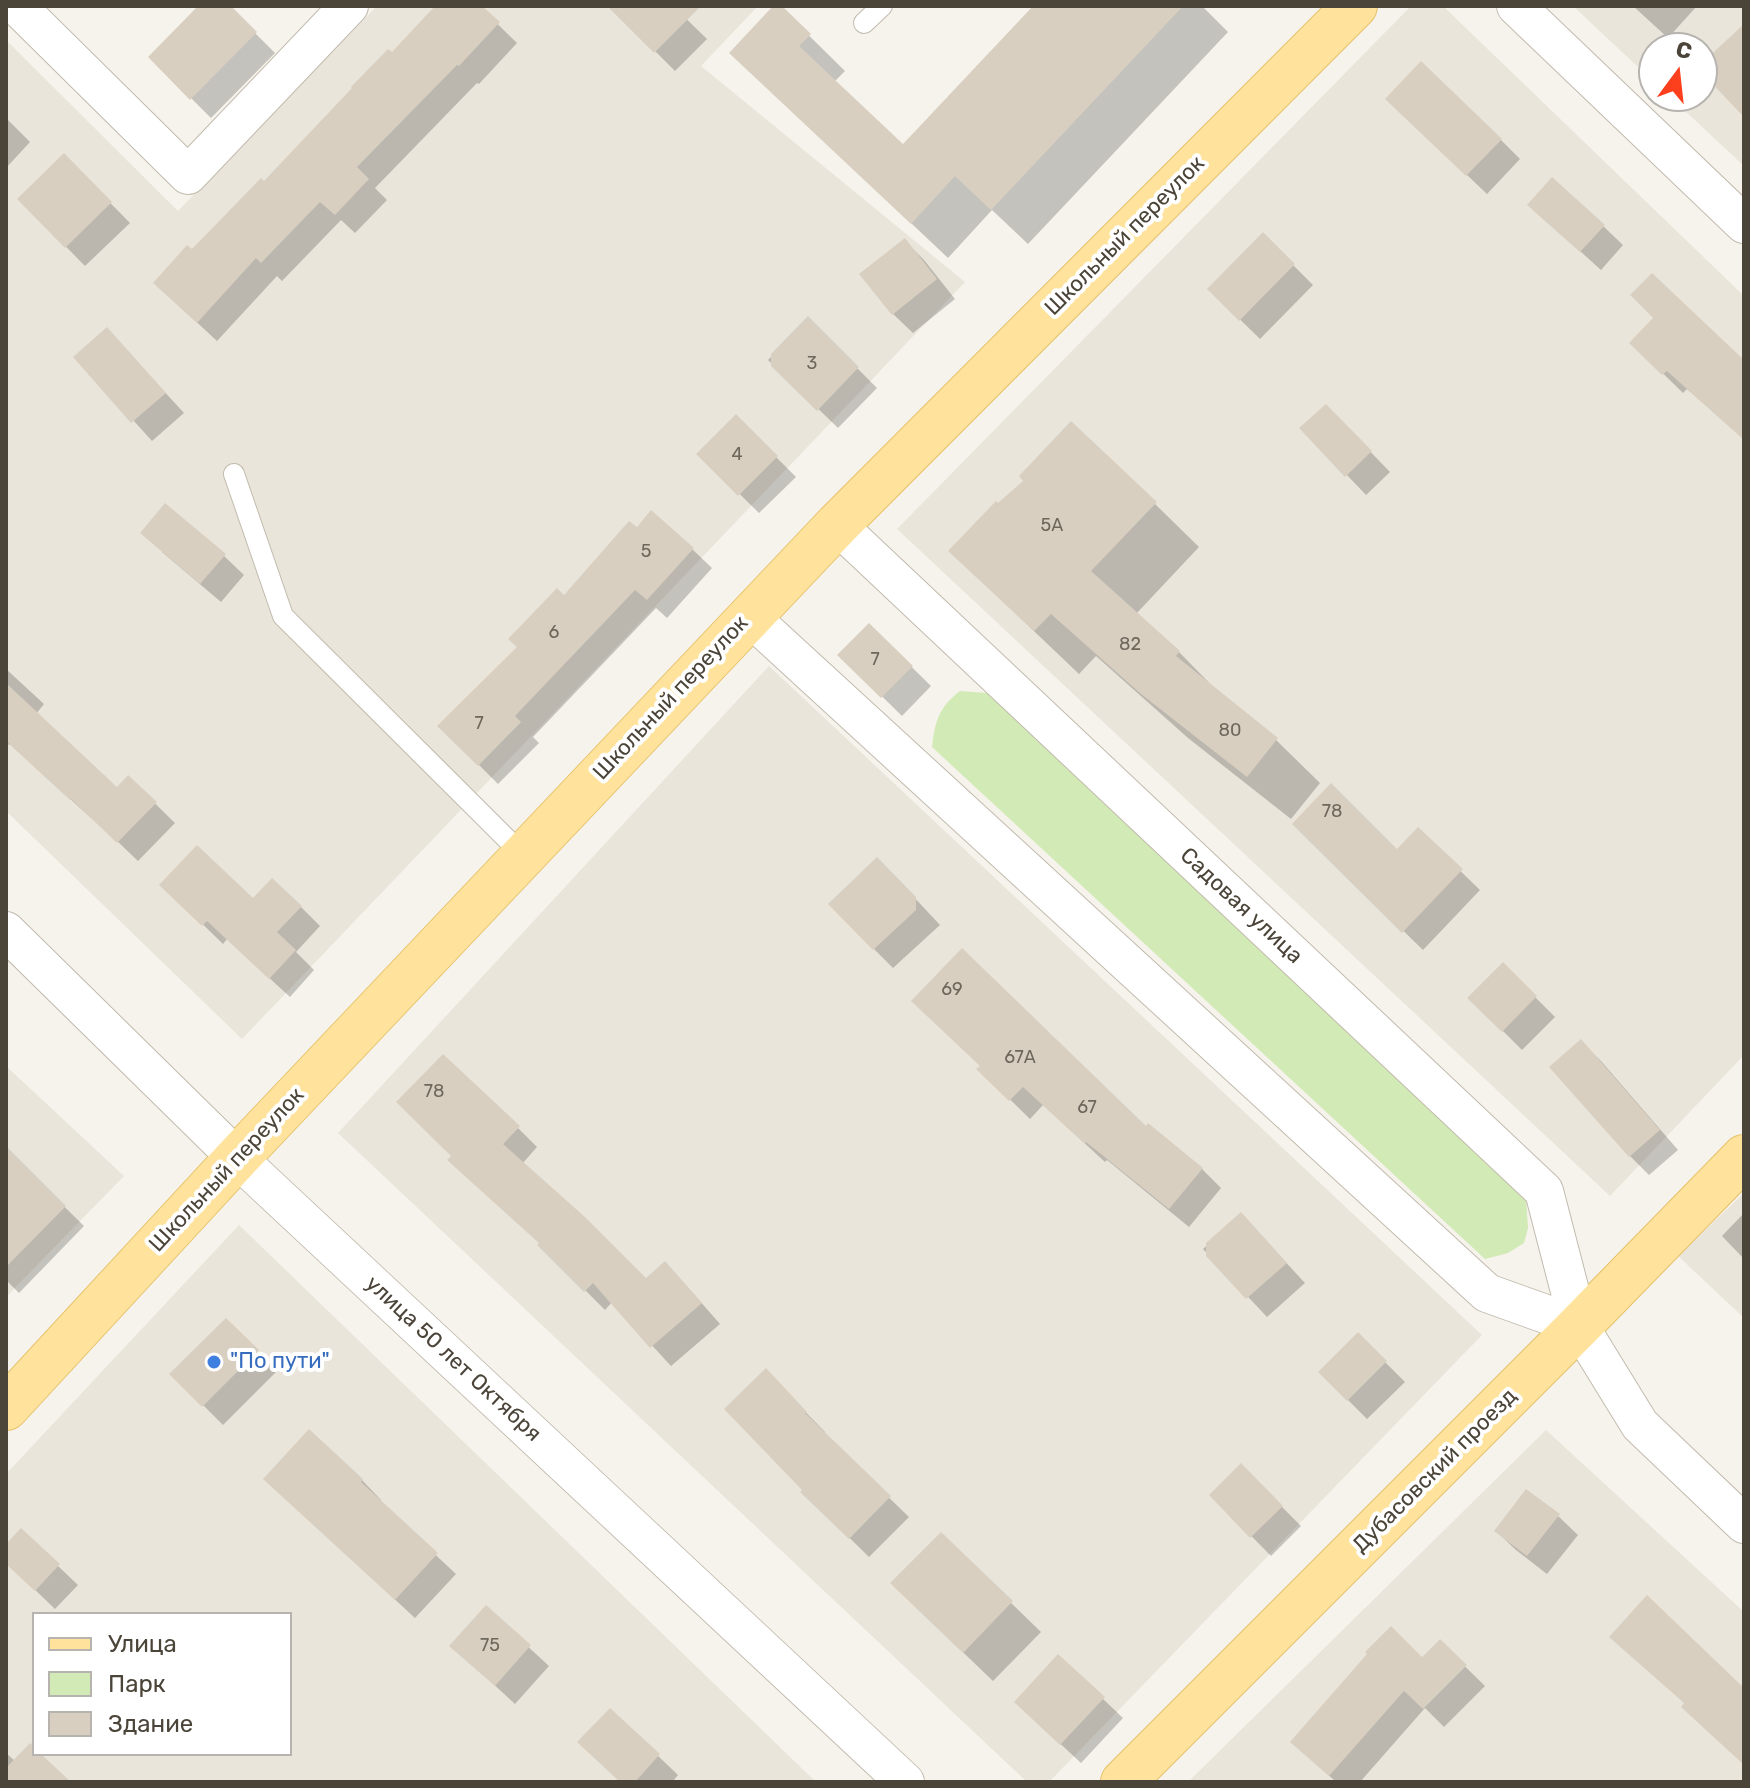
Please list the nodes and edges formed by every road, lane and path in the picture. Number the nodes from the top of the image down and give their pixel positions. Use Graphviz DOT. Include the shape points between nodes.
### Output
graph roads {
  1 [pos="17,6"];
  2 [pos="349,6"];
  3 [pos="882,6"];
  4 [pos="1355,6"];
  5 [pos="1516,6"];
  6 [pos="864,23"];
  7 [pos="1744,224"];
  8 [pos="234,474"];
  9 [pos="837,525"];
  10 [pos="749,616"];
  11 [pos="523,855"];
  12 [pos="6,931"];
  13 [pos="1744,1157"];
  14 [pos="237,1158"];
  15 [pos="1579,1326"];
  16 [pos="6,1408"];
  17 [pos="1744,1524"];
  18 [pos="905,1782"];
  19 [pos="1123,1782"];
  1 -- 2 [label="street" via="188,175"];
  3 -- 6 [label="lane"];
  4 -- 9 [label="main road, Школьный переулок"];
  5 -- 7 [label="street"];
  8 -- 11 [label="lane" via="283,616"];
  9 -- 10 [label="main road, Школьный переулок"];
  9 -- 15 [label="street, Садовая улица" via="1544,1191"];
  10 -- 11 [label="main road, Школьный переулок"];
  10 -- 15 [label="street" via="1487,1293"];
  11 -- 14 [label="main road, Школьный переулок"];
  12 -- 14 [label="street, улица 50 лет Октября"];
  13 -- 15 [label="main road, Дубасовский проезд"];
  14 -- 16 [label="main road, Школьный переулок"];
  14 -- 18 [label="street, улица 50 лет Октября"];
  15 -- 17 [label="street, Садовая улица" via="1640,1425"];
  15 -- 19 [label="main road, Дубасовский проезд"];
}
